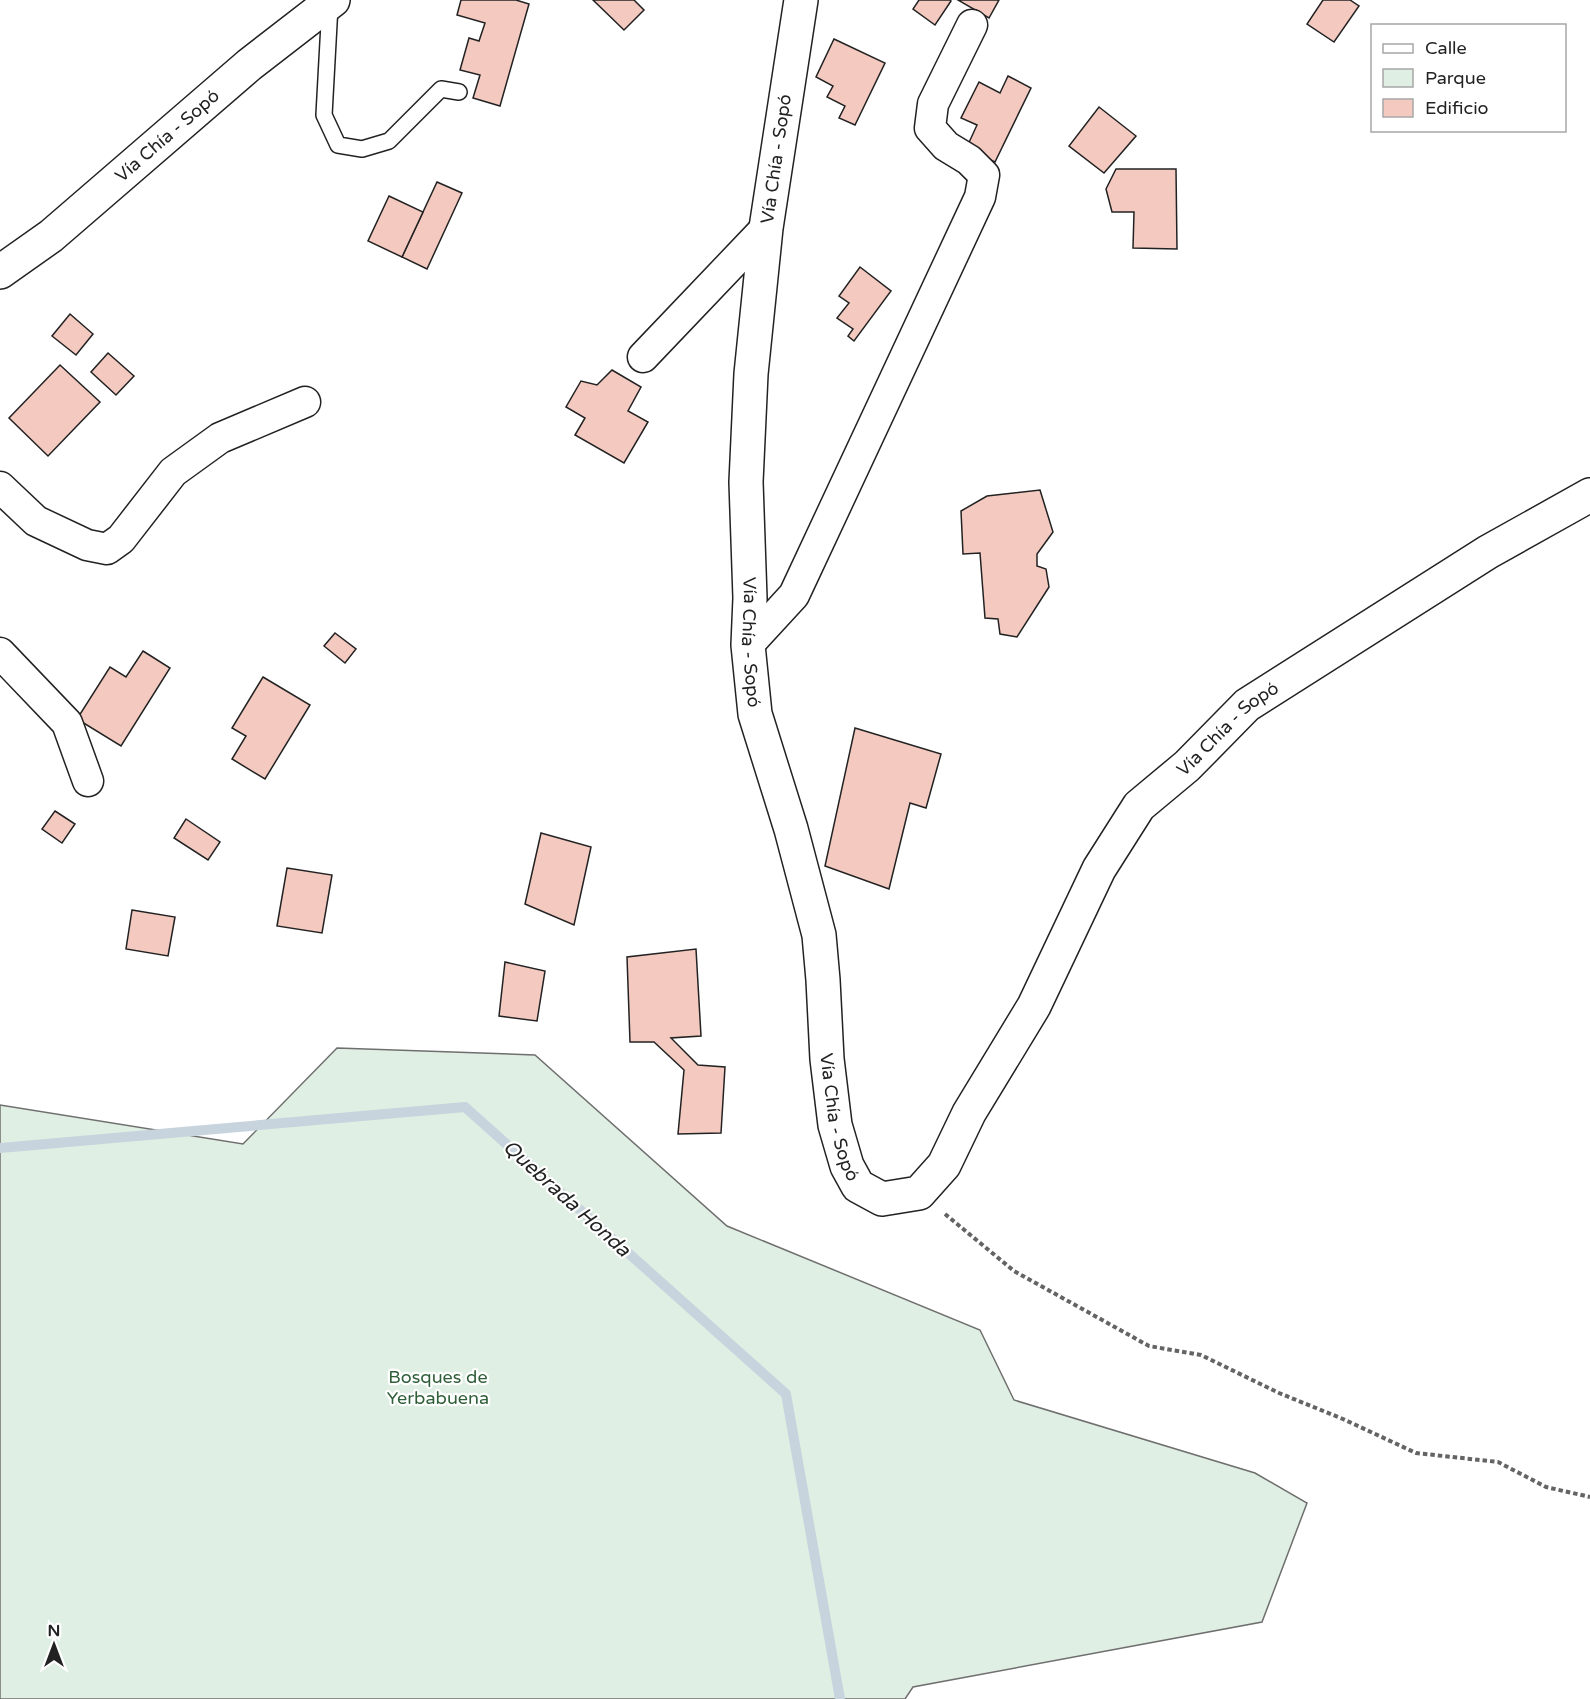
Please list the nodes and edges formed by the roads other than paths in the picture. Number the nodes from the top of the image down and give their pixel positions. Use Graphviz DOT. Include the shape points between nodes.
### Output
graph roads {
  1 [pos="801,0"];
  2 [pos="332,1"];
  3 [pos="972,25"];
  4 [pos="459,92"];
  5 [pos="766,228"];
  6 [pos="0,272"];
  7 [pos="643,357"];
  8 [pos="304,402"];
  9 [pos="0,487"];
  10 [pos="1590,495"];
  11 [pos="748,645"];
  12 [pos="0,653"];
  13 [pos="88,781"];
  1 -- 5 [label="street, Vía Chía - Sopó"];
  2 -- 4 [label="lane" via="324,115 338,145 362,149 389,141 441,89"];
  2 -- 6 [label="street, Vía Chía - Sopó" via="249,65 51,237"];
  3 -- 11 [label="street" via="933,104 930,128 946,146 984,175 980,197 794,595"];
  5 -- 7 [label="street"];
  5 -- 11 [label="street, Vía Chía - Sopó" via="750,386 746,482"];
  8 -- 9 [label="street" via="220,438 182,465 120,539 107,549 87,545 36,520"];
  10 -- 11 [label="street, Vía Chía - Sopó" via="1488,552 1247,705 1187,766 1139,806 1099,869 1035,1006 969,1113 944,1165 919,1193 882,1198 858,1186 847,1166 835,1125 828,1070 819,936 755,714"];
  12 -- 13 [label="street" via="67,723"];
}
